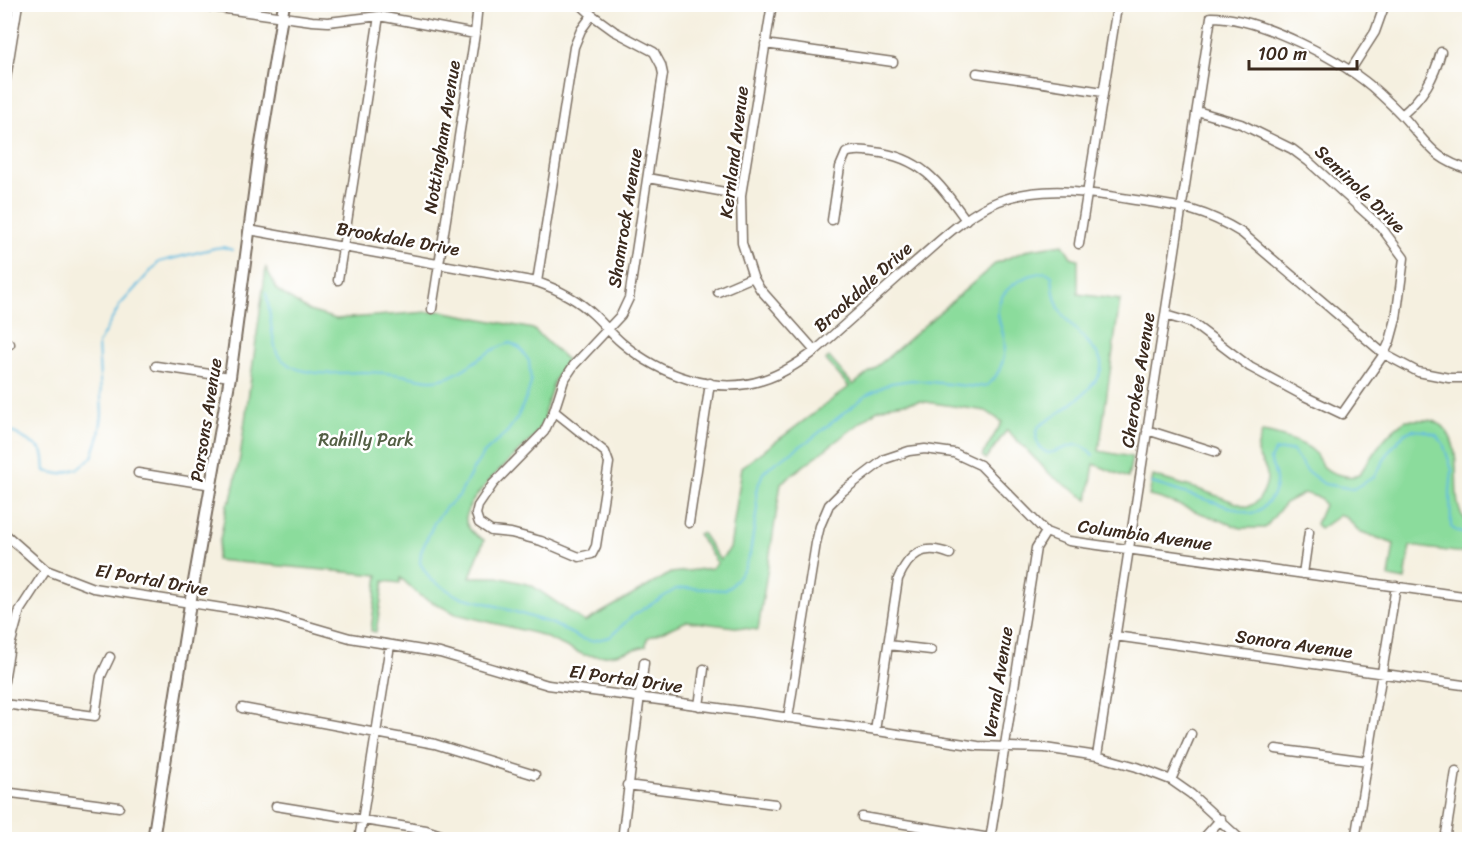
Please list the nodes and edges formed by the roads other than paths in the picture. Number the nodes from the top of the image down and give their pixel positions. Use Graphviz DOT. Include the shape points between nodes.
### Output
graph roads {
  1 [pos="18,4"];
  2 [pos="191,4"];
  3 [pos="284,4"];
  4 [pos="478,4"];
  5 [pos="580,4"];
  6 [pos="772,4"];
  7 [pos="1115,4"];
  8 [pos="1385,4"];
  9 [pos="592,15"];
  10 [pos="379,16"];
  11 [pos="282,17"];
  12 [pos="475,34"];
  13 [pos="765,44"];
  14 [pos="1441,52"];
  15 [pos="893,62"];
  16 [pos="1350,71"];
  17 [pos="977,73"];
  18 [pos="5,86"];
  19 [pos="4,91"];
  20 [pos="1103,92"];
  21 [pos="1197,111"];
  22 [pos="1402,115"];
  23 [pos="1470,170"];
  24 [pos="648,178"];
  25 [pos="1087,192"];
  26 [pos="741,195"];
  27 [pos="1182,206"];
  28 [pos="832,220"];
  29 [pos="966,220"];
  30 [pos="249,230"];
  31 [pos="1079,244"];
  32 [pos="343,246"];
  33 [pos="440,264"];
  34 [pos="753,277"];
  35 [pos="338,280"];
  36 [pos="537,282"];
  37 [pos="718,292"];
  38 [pos="432,309"];
  39 [pos="1165,315"];
  40 [pos="608,329"];
  41 [pos="815,351"];
  42 [pos="1384,354"];
  43 [pos="156,366"];
  44 [pos="230,377"];
  45 [pos="1470,378"];
  46 [pos="710,383"];
  47 [pos="554,411"];
  48 [pos="1147,430"];
  49 [pos="1216,452"];
  50 [pos="138,473"];
  51 [pos="212,485"];
  52 [pos="689,523"];
  53 [pos="1046,532"];
  54 [pos="1309,532"];
  55 [pos="4,533"];
  56 [pos="1128,549"];
  57 [pos="950,554"];
  58 [pos="46,570"];
  59 [pos="1303,574"];
  60 [pos="1396,586"];
  61 [pos="1470,597"];
  62 [pos="190,604"];
  63 [pos="1115,636"];
  64 [pos="390,645"];
  65 [pos="888,645"];
  66 [pos="931,650"];
  67 [pos="110,657"];
  68 [pos="644,663"];
  69 [pos="704,669"];
  70 [pos="1382,673"];
  71 [pos="4,681"];
  72 [pos="1470,686"];
  73 [pos="639,698"];
  74 [pos="4,704"];
  75 [pos="699,706"];
  76 [pos="242,708"];
  77 [pos="788,718"];
  78 [pos="875,731"];
  79 [pos="375,734"];
  80 [pos="1191,734"];
  81 [pos="1005,746"];
  82 [pos="1276,749"];
  83 [pos="1097,756"];
  84 [pos="1368,761"];
  85 [pos="1456,771"];
  86 [pos="535,775"];
  87 [pos="1171,780"];
  88 [pos="627,785"];
  89 [pos="4,792"];
  90 [pos="776,804"];
  91 [pos="276,806"];
  92 [pos="118,807"];
  93 [pos="862,818"];
  94 [pos="362,819"];
  95 [pos="1221,819"];
  96 [pos="990,839"];
  97 [pos="153,840"];
  98 [pos="359,840"];
  99 [pos="456,840"];
  100 [pos="622,840"];
  101 [pos="1202,840"];
  102 [pos="1241,840"];
  103 [pos="1355,840"];
  104 [pos="1445,840"];
  1 -- 18 [label="street"];
  2 -- 11 [label="street"];
  3 -- 11 [label="street, Parsons Avenue"];
  4 -- 12 [label="street, Nottingham Avenue"];
  5 -- 9 [label="street"];
  6 -- 13 [label="street, Kernland Avenue"];
  7 -- 20 [label="street"];
  8 -- 16 [label="street" via="1375,32"];
  9 -- 24 [label="street, Shamrock Avenue" via="654,52 661,65 663,74"];
  9 -- 36 [label="street" via="574,47"];
  10 -- 11 [label="street" via="328,22"];
  10 -- 12 [label="street"];
  10 -- 32 [label="street"];
  11 -- 30 [label="street, Parsons Avenue"];
  12 -- 33 [label="street, Nottingham Avenue"];
  13 -- 15 [label="street"];
  13 -- 26 [label="street, Kernland Avenue"];
  14 -- 22 [label="street" via="1429,85"];
  16 -- 21 [label="street, Cherokee Avenue" via="1274,32 1211,17"];
  16 -- 22 [label="street"];
  17 -- 20 [label="street"];
  18 -- 19 [label="street"];
  20 -- 25 [label="street"];
  21 -- 27 [label="street, Cherokee Avenue"];
  21 -- 42 [label="street, Seminole Drive" via="1241,124 1292,148 1381,227 1397,247 1404,258 1402,283 1394,330"];
  22 -- 23 [label="street" via="1433,152"];
  24 -- 26 [label="street"];
  24 -- 40 [label="street, Shamrock Avenue" via="629,298"];
  25 -- 27 [label="street, Brookdale Drive"];
  25 -- 29 [label="street, Brookdale Drive" via="1016,196 994,203"];
  25 -- 31 [label="street"];
  26 -- 34 [label="street, Kernland Avenue" via="742,243"];
  27 -- 39 [label="street, Cherokee Avenue"];
  27 -- 42 [label="street, Brookdale Drive" via="1220,219 1242,233"];
  28 -- 29 [label="street" via="840,167 846,153 853,150 889,154 920,166"];
  29 -- 41 [label="street, Brookdale Drive"];
  30 -- 32 [label="street, Brookdale Drive"];
  30 -- 44 [label="street, Parsons Avenue"];
  32 -- 33 [label="street, Brookdale Drive"];
  32 -- 35 [label="street"];
  33 -- 36 [label="street, Brookdale Drive"];
  33 -- 38 [label="street, Nottingham Avenue"];
  34 -- 37 [label="street"];
  34 -- 41 [label="street, Kernland Avenue"];
  36 -- 40 [label="street, Brookdale Drive" via="568,296"];
  39 -- 42 [label="street, Seminole Drive" via="1192,323 1250,367 1342,414"];
  39 -- 48 [label="street, Cherokee Avenue"];
  40 -- 46 [label="street, Brookdale Drive" via="658,367"];
  40 -- 47 [label="street, Shamrock Avenue" via="568,372"];
  41 -- 46 [label="street, Brookdale Drive" via="765,379 736,385"];
  42 -- 45 [label="street, Brookdale Drive" via="1418,372"];
  43 -- 44 [label="street"];
  44 -- 51 [label="street, Parsons Avenue"];
  46 -- 52 [label="street"];
  47 -- 47 [label="street, Shamrock Avenue" via="605,452 609,463 596,546 592,554 579,557 541,541 491,531 479,523 476,514 503,472 537,441"];
  48 -- 49 [label="street"];
  48 -- 56 [label="street, Cherokee Avenue"];
  50 -- 51 [label="street"];
  51 -- 62 [label="street, Parsons Avenue"];
  53 -- 56 [label="street, Columbia Avenue" via="1069,541"];
  53 -- 77 [label="street, Columbia Avenue" via="980,465 954,453 909,451 872,467 829,505 820,526"];
  53 -- 81 [label="street, Vernal Avenue" via="1036,548"];
  54 -- 59 [label="street"];
  55 -- 58 [label="street, El Portal Drive"];
  56 -- 59 [label="street, Columbia Avenue"];
  56 -- 63 [label="street, Cherokee Avenue"];
  57 -- 65 [label="street" via="924,550 904,566 898,579"];
  58 -- 62 [label="street, El Portal Drive" via="93,588"];
  58 -- 71 [label="street" via="20,610"];
  59 -- 60 [label="street, Columbia Avenue"];
  60 -- 61 [label="street, Columbia Avenue"];
  60 -- 70 [label="street"];
  62 -- 64 [label="street, El Portal Drive" via="274,616 328,633"];
  62 -- 97 [label="street, Parsons Avenue"];
  63 -- 70 [label="street, Sonora Avenue"];
  63 -- 83 [label="street, Cherokee Avenue"];
  64 -- 73 [label="street, El Portal Drive" via="440,653 548,685"];
  64 -- 79 [label="street"];
  65 -- 66 [label="street"];
  65 -- 78 [label="street"];
  67 -- 74 [label="street" via="102,676 95,716"];
  68 -- 73 [label="street"];
  69 -- 75 [label="street"];
  70 -- 72 [label="street, Sonora Avenue"];
  70 -- 84 [label="street"];
  73 -- 75 [label="street, El Portal Drive"];
  73 -- 88 [label="street"];
  75 -- 77 [label="street, El Portal Drive"];
  76 -- 79 [label="street"];
  77 -- 78 [label="street, El Portal Drive"];
  78 -- 81 [label="street, El Portal Drive" via="978,746"];
  79 -- 86 [label="street" via="444,746"];
  79 -- 94 [label="street"];
  80 -- 87 [label="street"];
  81 -- 83 [label="street, El Portal Drive"];
  81 -- 96 [label="street, Vernal Avenue"];
  82 -- 84 [label="street"];
  83 -- 87 [label="street, El Portal Drive"];
  84 -- 103 [label="street"];
  85 -- 104 [label="street"];
  87 -- 95 [label="street, El Portal Drive"];
  88 -- 90 [label="street"];
  88 -- 100 [label="street"];
  89 -- 92 [label="street"];
  91 -- 94 [label="street"];
  93 -- 96 [label="street"];
  94 -- 98 [label="street"];
  94 -- 99 [label="street" via="426,830"];
  95 -- 101 [label="street"];
  95 -- 102 [label="street, El Portal Drive"];
}
